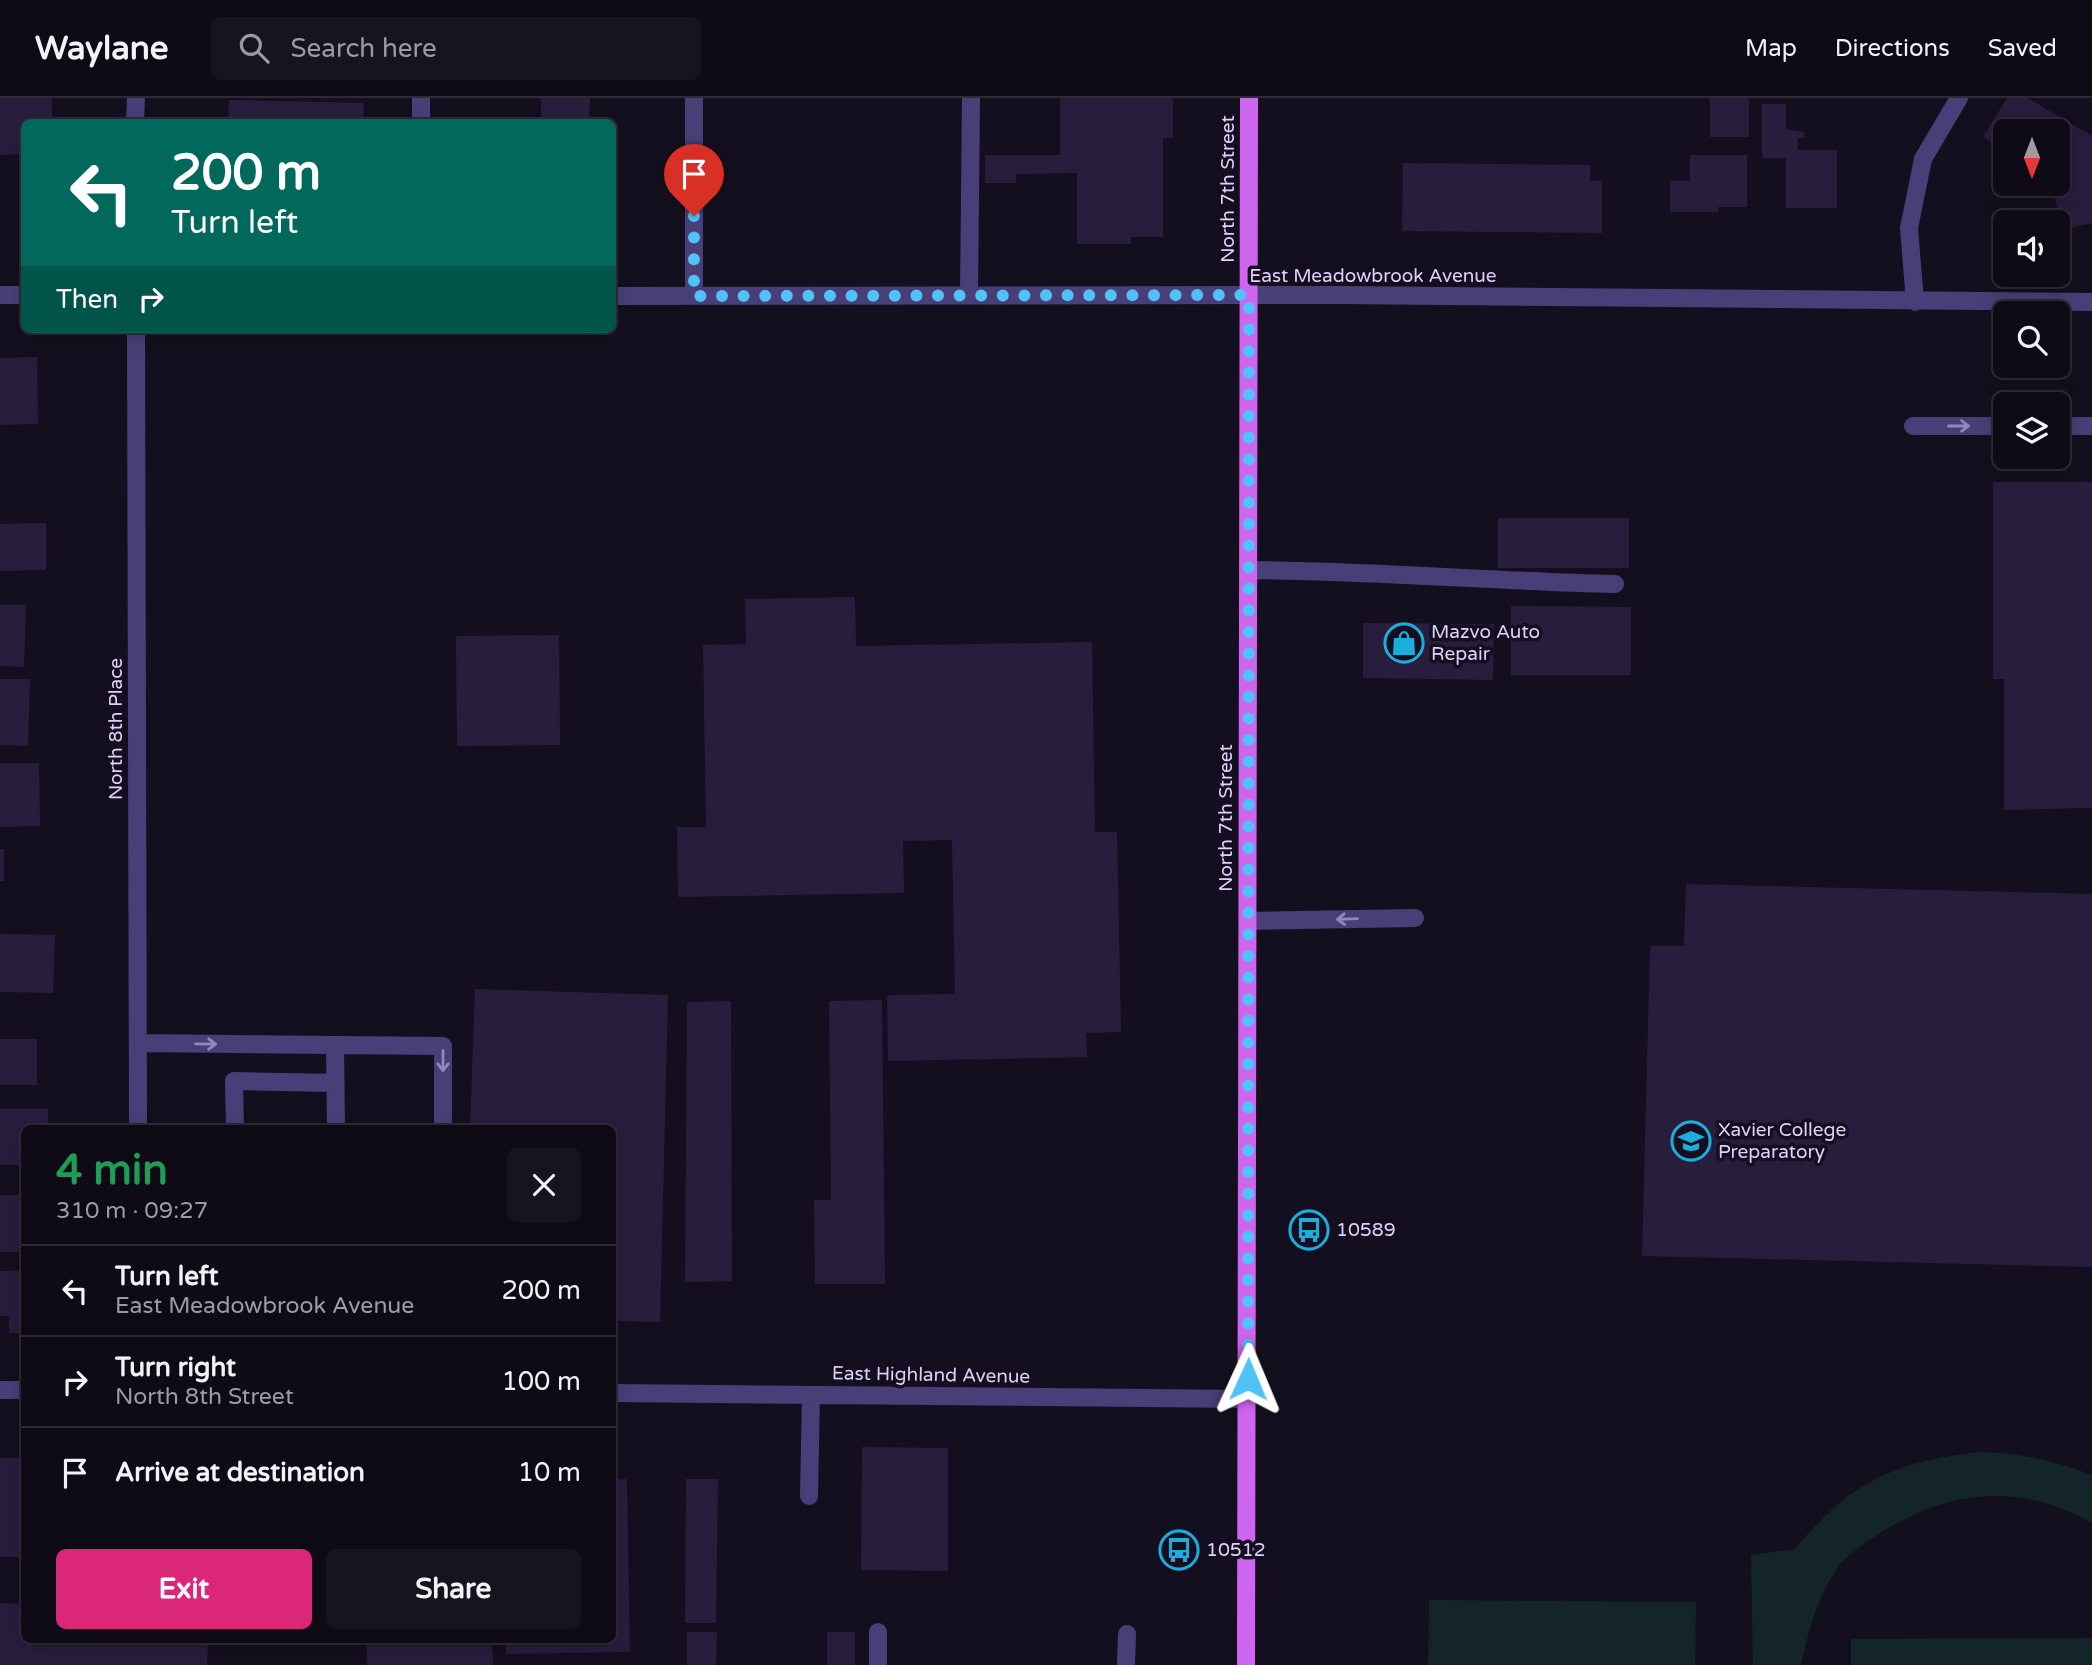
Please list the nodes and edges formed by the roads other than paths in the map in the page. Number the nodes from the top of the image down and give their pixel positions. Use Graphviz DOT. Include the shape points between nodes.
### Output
graph roads {
  1 [pos="135,98"];
  2 [pos="421,98"];
  3 [pos="694,98"];
  4 [pos="971,98"];
  5 [pos="1249,98"];
  6 [pos="1959,98"];
  7 [pos="135,119"];
  8 [pos="421,119"];
  9 [pos="0,295"];
  10 [pos="21,295"];
  11 [pos="1249,295"];
  12 [pos="616,296"];
  13 [pos="694,296"];
  14 [pos="969,296"];
  15 [pos="1915,302"];
  16 [pos="2092,302"];
  17 [pos="136,333"];
  18 [pos="1913,426"];
  19 [pos="1993,426"];
  20 [pos="2070,426"];
  21 [pos="2092,426"];
  22 [pos="1248,570"];
  23 [pos="1615,584"];
  24 [pos="1415,918"];
  25 [pos="1248,921"];
  26 [pos="138,1043"];
  27 [pos="335,1045"];
  28 [pos="335,1083"];
  29 [pos="138,1125"];
  30 [pos="235,1125"];
  31 [pos="336,1125"];
  32 [pos="443,1125"];
  33 [pos="0,1390"];
  34 [pos="21,1390"];
  35 [pos="616,1394"];
  36 [pos="811,1395"];
  37 [pos="1248,1399"];
  38 [pos="808,1496"];
  39 [pos="878,1632"];
  40 [pos="1127,1634"];
  41 [pos="878,1665"];
  42 [pos="1126,1665"];
  43 [pos="1246,1665"];
  1 -- 7 [label="street"];
  2 -- 8 [label="street"];
  3 -- 13 [label="street"];
  4 -- 14 [label="street"];
  5 -- 11 [label="main road, North 7th Street"];
  6 -- 15 [label="street" via="1923,159 1909,228"];
  9 -- 10 [label="street"];
  11 -- 14 [label="street, East Meadowbrook Avenue"];
  11 -- 15 [label="street, East Meadowbrook Avenue"];
  11 -- 22 [label="main road, North 7th Street"];
  12 -- 13 [label="street, East Meadowbrook Avenue"];
  13 -- 14 [label="street, East Meadowbrook Avenue"];
  15 -- 16 [label="street, East Meadowbrook Avenue"];
  17 -- 26 [label="street, North 8th Place"];
  18 -- 19 [label="street, one-way"];
  20 -- 21 [label="street"];
  22 -- 23 [label="street" via="1369,571"];
  22 -- 25 [label="main road, North 7th Street"];
  24 -- 25 [label="street, one-way"];
  25 -- 37 [label="main road, North 7th Street"];
  26 -- 27 [label="street, one-way"];
  26 -- 29 [label="street, North 8th Place"];
  27 -- 28 [label="street"];
  27 -- 32 [label="street, one-way" via="443,1046"];
  28 -- 30 [label="street" via="234,1081"];
  28 -- 31 [label="street"];
  33 -- 34 [label="street"];
  35 -- 36 [label="street, East Highland Avenue"];
  36 -- 37 [label="street, East Highland Avenue"];
  36 -- 38 [label="street"];
  37 -- 43 [label="main road, North 7th Street"];
  39 -- 41 [label="street"];
  40 -- 42 [label="street"];
}
